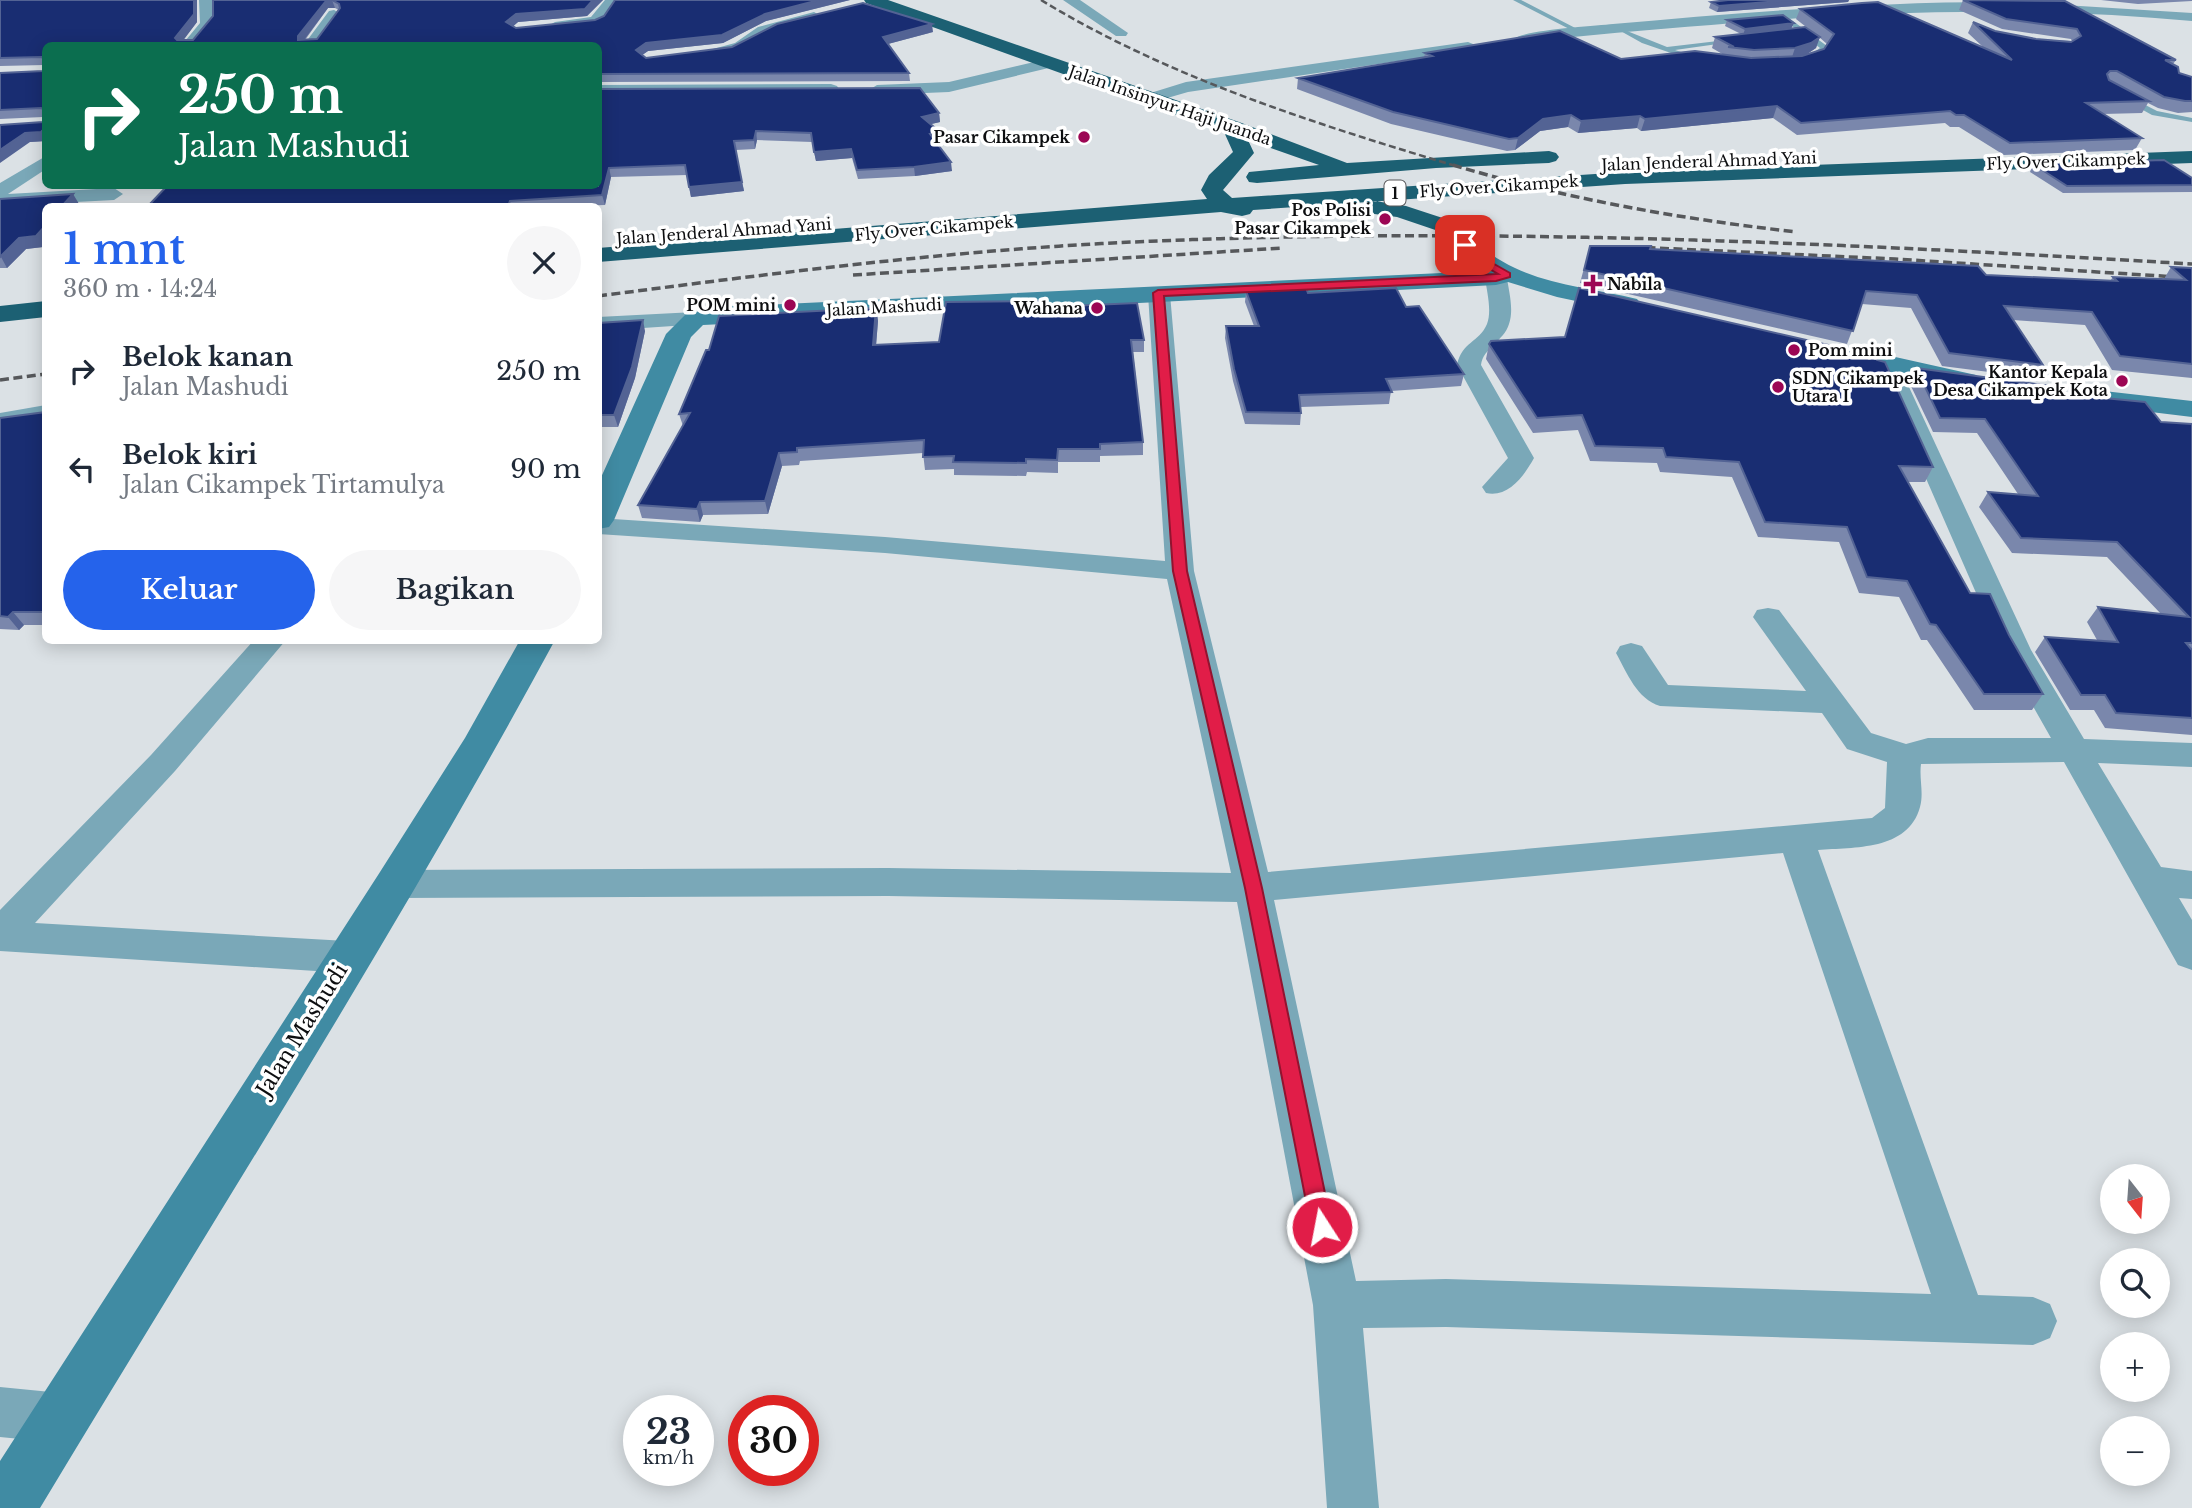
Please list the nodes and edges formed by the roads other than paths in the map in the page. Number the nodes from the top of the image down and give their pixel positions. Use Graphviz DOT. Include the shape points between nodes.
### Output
graph roads {
  1 [pos="206,0"];
  2 [pos="612,0"];
  3 [pos="1070,0"];
  4 [pos="1516,0"];
  5 [pos="1981,1"];
  6 [pos="869,2"];
  7 [pos="1935,3"];
  8 [pos="1780,13"];
  9 [pos="334,14"];
  10 [pos="823,14"];
  11 [pos="2192,17"];
  12 [pos="1967,24"];
  13 [pos="543,27"];
  14 [pos="1619,28"];
  15 [pos="1579,32"];
  16 [pos="1121,33"];
  17 [pos="1807,33"];
  18 [pos="1794,34"];
  19 [pos="1743,40"];
  20 [pos="191,42"];
  21 [pos="313,42"];
  22 [pos="1666,48"];
  23 [pos="701,55"];
  24 [pos="1709,62"];
  25 [pos="1051,63"];
  26 [pos="1796,63"];
  27 [pos="1199,87"];
  28 [pos="602,90"];
  29 [pos="2119,93"];
  30 [pos="1150,98"];
  31 [pos="1175,107"];
  32 [pos="2192,120"];
  33 [pos="1232,127"];
  34 [pos="2192,133"];
  35 [pos="2155,134"];
  36 [pos="2192,144"];
  37 [pos="1570,156"];
  38 [pos="2192,157"];
  39 [pos="1621,158"];
  40 [pos="42,164"];
  41 [pos="2192,166"];
  42 [pos="1349,169"];
  43 [pos="1217,180"];
  44 [pos="1189,182"];
  45 [pos="0,191"];
  46 [pos="114,194"];
  47 [pos="1406,196"];
  48 [pos="0,200"];
  49 [pos="1321,208"];
  50 [pos="1258,212"];
  51 [pos="1456,230"];
  52 [pos="602,241"];
  53 [pos="602,255"];
  54 [pos="602,266"];
  55 [pos="1501,277"];
  56 [pos="1158,293"];
  57 [pos="42,296"];
  58 [pos="0,299"];
  59 [pos="42,309"];
  60 [pos="1651,309"];
  61 [pos="0,314"];
  62 [pos="695,319"];
  63 [pos="602,324"];
  64 [pos="1809,346"];
  65 [pos="1888,364"];
  66 [pos="1992,385"];
  67 [pos="2070,395"];
  68 [pos="2192,409"];
  69 [pos="42,413"];
  70 [pos="0,419"];
  71 [pos="1495,487"];
  72 [pos="602,511"];
  73 [pos="602,526"];
  74 [pos="1180,571"];
  75 [pos="1768,617"];
  76 [pos="267,644"];
  77 [pos="536,644"];
  78 [pos="1630,653"];
  79 [pos="1832,703"];
  80 [pos="2072,750"];
  81 [pos="2192,755"];
  82 [pos="1905,756"];
  83 [pos="1796,838"];
  84 [pos="2147,880"];
  85 [pos="395,884"];
  86 [pos="2192,885"];
  87 [pos="1253,888"];
  88 [pos="0,935"];
  89 [pos="2192,954"];
  90 [pos="347,957"];
  91 [pos="1337,1306"];
  92 [pos="1963,1319"];
  93 [pos="2033,1321"];
  94 [pos="0,1412"];
  95 [pos="61,1418"];
  96 [pos="5,1508"];
  97 [pos="1353,1508"];
  1 -- 20 [label="street" via="206,24"];
  2 -- 13 [label="street" via="596,21"];
  3 -- 16 [label="street"];
  4 -- 15 [label="lane"];
  5 -- 7 [label="street"];
  5 -- 11 [label="street" via="2101,6"];
  6 -- 25 [label="highway, Jalan Insinyur Haji Juanda / 1"];
  7 -- 8 [label="street"];
  7 -- 12 [label="street"];
  8 -- 14 [label="street"];
  8 -- 17 [label="lane"];
  9 -- 21 [label="street"];
  10 -- 23 [label="street" via="764,30 728,50"];
  14 -- 15 [label="street"];
  14 -- 22 [label="lane"];
  15 -- 27 [label="street"];
  17 -- 18 [label="lane"];
  17 -- 26 [label="lane" via="1824,48 1807,62"];
  19 -- 22 [label="lane"];
  22 -- 24 [label="lane"];
  25 -- 28 [label="street" via="949,87"];
  25 -- 30 [label="highway, Jalan Insinyur Haji Juanda / 1"];
  27 -- 30 [label="street"];
  27 -- 31 [label="street" via="1206,94"];
  29 -- 32 [label="lane" via="2155,113"];
  30 -- 31 [label="highway, Jalan Insinyur Haji Juanda / 1"];
  31 -- 33 [label="highway, Jalan Insinyur Haji Juanda / 1"];
  33 -- 42 [label="highway, Jalan Insinyur Haji Juanda / 1"];
  33 -- 43 [label="highway" via="1244,153"];
  34 -- 35 [label="highway"];
  36 -- 52 [label="highway, Jalan Jenderal Ahmad Yani / 1" via="1556,168"];
  37 -- 42 [label="highway"];
  38 -- 53 [label="highway, Fly Over Cikampek / 1" via="1625,178"];
  39 -- 41 [label="highway" via="1619,167 1637,179 1685,185"];
  40 -- 45 [label="street"];
  42 -- 43 [label="highway"];
  42 -- 47 [label="highway, Jalan Insinyur Haji Juanda / 1"];
  43 -- 44 [label="highway"];
  43 -- 50 [label="highway" via="1212,190 1218,200"];
  46 -- 48 [label="street"];
  47 -- 49 [label="highway"];
  47 -- 51 [label="highway, Jalan Insinyur Haji Juanda / 1" via="1439,212"];
  49 -- 50 [label="highway"];
  49 -- 51 [label="highway" via="1391,208"];
  50 -- 54 [label="highway"];
  51 -- 55 [label="street" via="1477,258"];
  55 -- 56 [label="street, Jalan Mashudi"];
  55 -- 60 [label="street"];
  55 -- 71 [label="street" via="1497,332 1471,353 1469,365 1521,458"];
  56 -- 62 [label="street, Jalan Mashudi"];
  56 -- 74 [label="street"];
  57 -- 58 [label="highway"];
  59 -- 61 [label="highway"];
  62 -- 63 [label="street"];
  62 -- 72 [label="street" via="679,334"];
  64 -- 65 [label="street"];
  65 -- 66 [label="street"];
  65 -- 80 [label="street" via="2016,650"];
  67 -- 68 [label="street"];
  69 -- 70 [label="street"];
  73 -- 74 [label="street"];
  74 -- 87 [label="street"];
  75 -- 79 [label="street"];
  76 -- 88 [label="street" via="163,763"];
  77 -- 85 [label="street, Jalan Mashudi"];
  78 -- 79 [label="street" via="1660,695"];
  79 -- 82 [label="street" via="1859,741"];
  80 -- 81 [label="street"];
  80 -- 82 [label="street" via="1928,750"];
  80 -- 84 [label="street"];
  82 -- 83 [label="street" via="1901,772 1905,804 1896,822 1879,831"];
  83 -- 87 [label="street"];
  83 -- 92 [label="street"];
  84 -- 86 [label="street"];
  84 -- 89 [label="street"];
  85 -- 87 [label="street" via="888,882"];
  85 -- 90 [label="street, Jalan Mashudi"];
  87 -- 91 [label="street"];
  88 -- 90 [label="street"];
  90 -- 95 [label="street, Jalan Mashudi"];
  91 -- 92 [label="street" via="1446,1303"];
  91 -- 97 [label="street"];
  92 -- 93 [label="street"];
  94 -- 95 [label="street"];
  95 -- 96 [label="street, Jalan Mashudi"];
}
